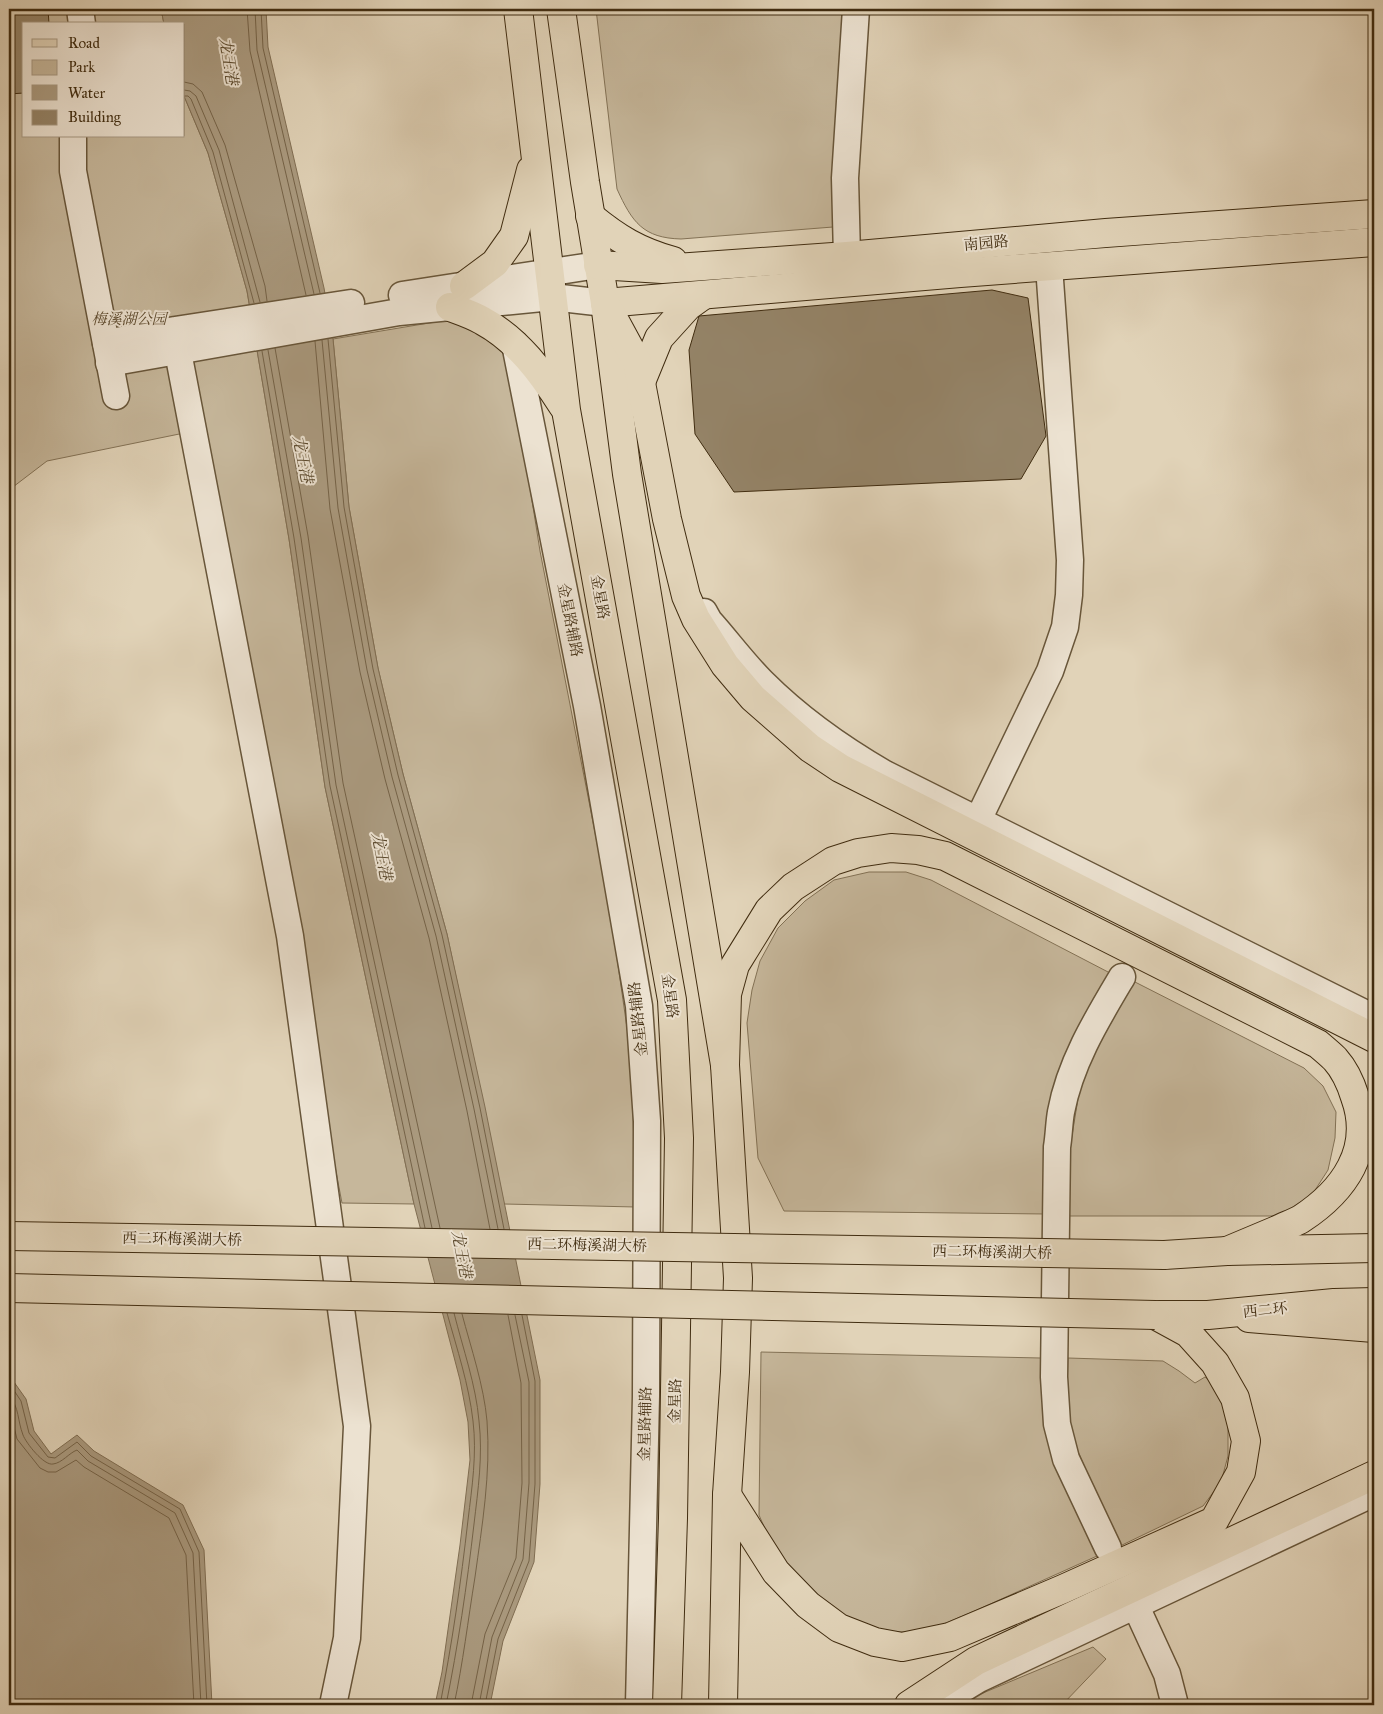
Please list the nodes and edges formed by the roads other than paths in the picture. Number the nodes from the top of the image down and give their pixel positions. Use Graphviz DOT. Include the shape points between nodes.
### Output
graph roads {
  1 [pos="80,9"];
  2 [pos="518,9"];
  3 [pos="561,9"];
  4 [pos="856,9"];
  5 [pos="82,22"];
  6 [pos="73,138"];
  7 [pos="535,156"];
  8 [pos="1374,214"];
  9 [pos="590,216"];
  10 [pos="1374,242"];
  11 [pos="847,256"];
  12 [pos="598,265"];
  13 [pos="1049,266"];
  14 [pos="697,267"];
  15 [pos="550,285"];
  16 [pos="457,296"];
  17 [pos="702,296"];
  18 [pos="605,303"];
  19 [pos="176,341"];
  20 [pos="515,344"];
  21 [pos="108,353"];
  22 [pos="641,382"];
  23 [pos="116,396"];
  24 [pos="566,410"];
  25 [pos="676,556"];
  26 [pos="978,820"];
  27 [pos="1122,977"];
  28 [pos="1374,1018"];
  29 [pos="1374,1038"];
  30 [pos="725,1065"];
  31 [pos="9,1236"];
  32 [pos="1374,1248"];
  33 [pos="1227,1251"];
  34 [pos="9,1288"];
  35 [pos="1374,1302"];
  36 [pos="1155,1315"];
  37 [pos="1208,1315"];
  38 [pos="1374,1328"];
  39 [pos="1374,1475"];
  40 [pos="1374,1494"];
  41 [pos="727,1495"];
  42 [pos="1108,1548"];
  43 [pos="1134,1603"];
  44 [pos="333,1705"];
  45 [pos="639,1705"];
  46 [pos="667,1705"];
  47 [pos="723,1705"];
  48 [pos="909,1705"];
  49 [pos="936,1705"];
  50 [pos="1175,1705"];
  1 -- 5 [label="street"];
  2 -- 7 [label="main road, 金星路"];
  3 -- 9 [label="main road"];
  4 -- 11 [label="street" via="845,178"];
  6 -- 21 [label="street" via="73,171"];
  7 -- 15 [label="main road, 金星路"];
  7 -- 16 [label="main road" via="514,236 495,263"];
  8 -- 11 [label="main road, 南园路"];
  9 -- 12 [label="main road"];
  9 -- 14 [label="main road" via="615,236 650,254"];
  10 -- 13 [label="main road, 南园路"];
  11 -- 14 [label="main road, 南园路"];
  12 -- 14 [label="main road, 南园路" via="662,269"];
  12 -- 15 [label="street"];
  12 -- 18 [label="main road"];
  13 -- 17 [label="main road, 南园路"];
  13 -- 26 [label="street" via="1070,560 1065,627 1050,671"];
  15 -- 16 [label="street"];
  15 -- 18 [label="street"];
  15 -- 24 [label="main road, 金星路"];
  16 -- 19 [label="street"];
  16 -- 20 [label="main road"];
  17 -- 18 [label="main road, 南园路"];
  17 -- 22 [label="main road" via="688,306 660,338"];
  18 -- 22 [label="main road" via="637,362"];
  18 -- 30 [label="main road" via="627,474"];
  19 -- 21 [label="street"];
  19 -- 44 [label="street" via="290,936 358,1426 347,1638"];
  20 -- 24 [label="main road" via="544,377"];
  20 -- 45 [label="street, 金星路辅路" via="587,706 639,1006 647,1121 646,1396"];
  21 -- 23 [label="street"];
  22 -- 25 [label="main road"];
  24 -- 46 [label="main road, 金星路" via="672,1000 679,1138"];
  25 -- 26 [label="street" via="709,621 762,682 794,712 845,751"];
  25 -- 29 [label="main road" via="686,596 696,619 724,664 752,698 810,748 882,791"];
  26 -- 28 [label="street" via="1156,918"];
  27 -- 42 [label="street" via="1094,1024 1073,1072 1062,1110 1057,1156 1054,1377 1057,1424 1066,1458"];
  30 -- 33 [label="main road" via="727,994 735,964 769,910 793,887 833,861 858,853 891,848 946,856 1318,1044 1336,1060 1351,1085 1359,1108 1362,1130 1352,1168 1325,1202 1299,1220"];
  30 -- 41 [label="main road" via="738,1278"];
  31 -- 33 [label="main road, 西二环梅溪湖大桥, bridge" via="1164,1254"];
  32 -- 33 [label="main road"];
  34 -- 36 [label="main road, bridge"];
  35 -- 37 [label="main road, 西二环"];
  36 -- 37 [label="main road, 西二环"];
  36 -- 41 [label="main road" via="1188,1333 1215,1363 1235,1398 1246,1441 1241,1472 1214,1520 950,1638 902,1647 874,1642 839,1628 808,1605 776,1572"];
  37 -- 38 [label="main road"];
  39 -- 48 [label="main road" via="976,1661"];
  40 -- 43 [label="street"];
  41 -- 47 [label="main road"];
  43 -- 49 [label="street" via="979,1679"];
  43 -- 50 [label="street" via="1167,1674"];
}
